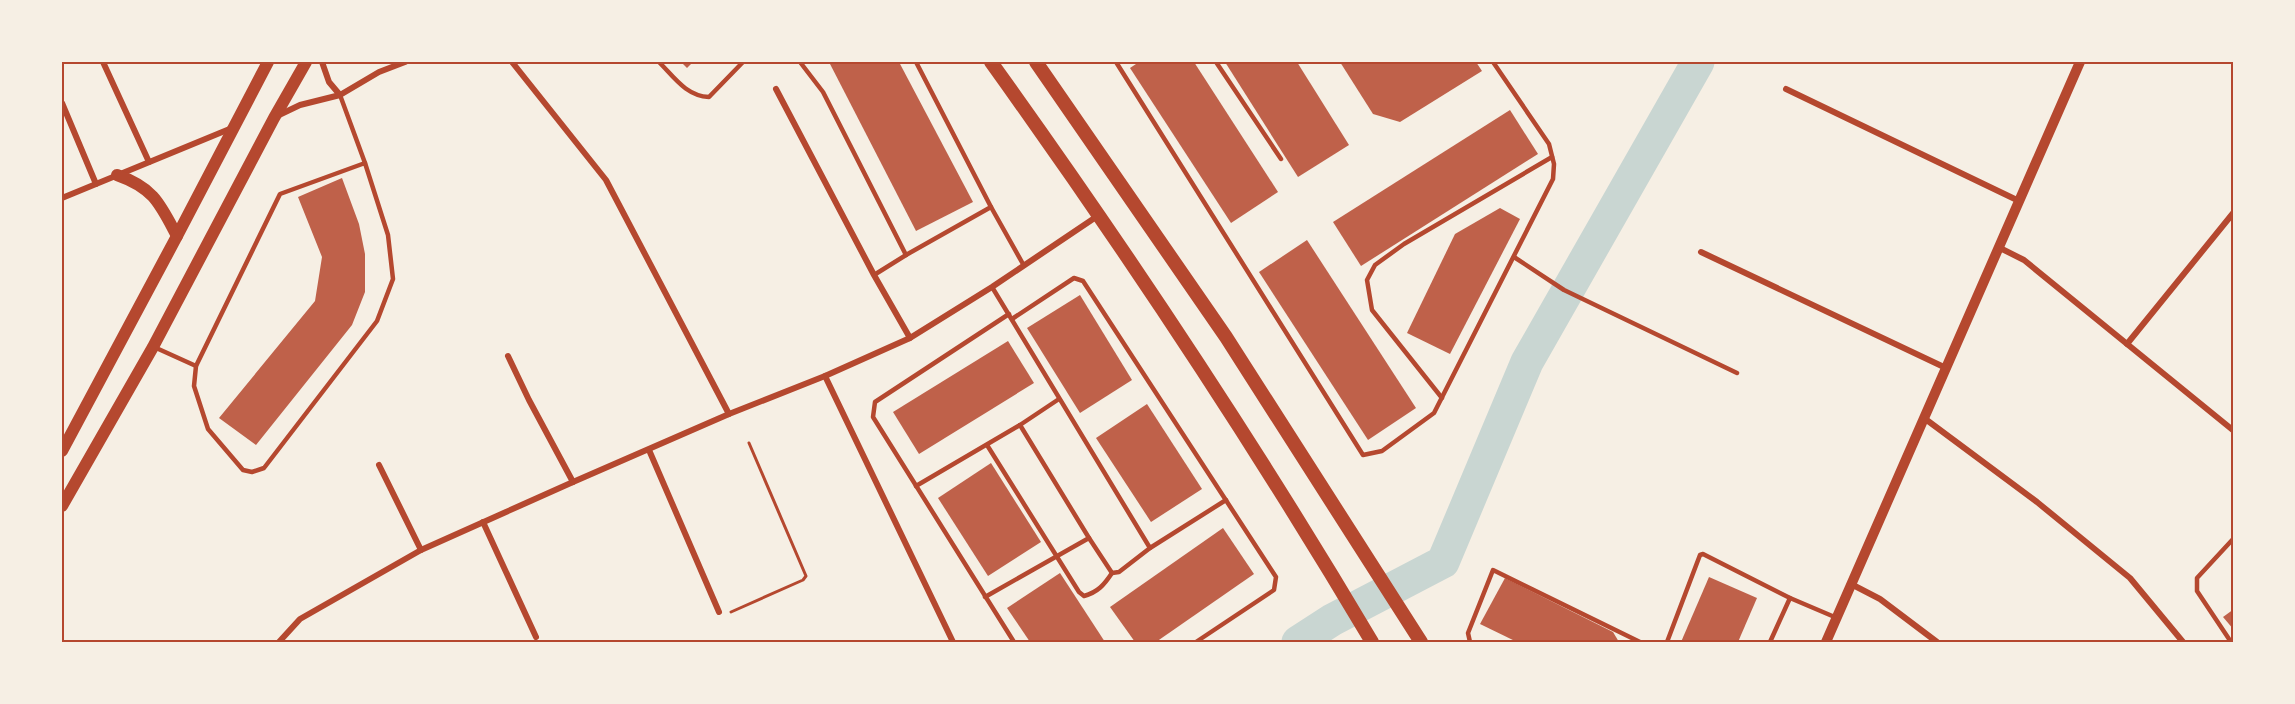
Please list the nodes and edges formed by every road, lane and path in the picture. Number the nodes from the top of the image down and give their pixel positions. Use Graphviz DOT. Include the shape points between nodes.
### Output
graph roads {
  1 [pos="103,62"];
  2 [pos="268,62"];
  3 [pos="306,62"];
  4 [pos="322,62"];
  5 [pos="405,62"];
  6 [pos="512,62"];
  7 [pos="659,62"];
  8 [pos="743,62"];
  9 [pos="800,62"];
  10 [pos="916,62"];
  11 [pos="991,62"];
  12 [pos="1036,62"];
  13 [pos="1116,62"];
  14 [pos="1216,62"];
  15 [pos="1493,62"];
  16 [pos="2080,62"];
  17 [pos="1786,88"];
  18 [pos="776,89"];
  19 [pos="340,95"];
  20 [pos="62,103"];
  21 [pos="274,118"];
  22 [pos="235,127"];
  23 [pos="1552,157"];
  24 [pos="1281,159"];
  25 [pos="149,162"];
  26 [pos="365,163"];
  27 [pos="117,175"];
  28 [pos="96,184"];
  29 [pos="62,198"];
  30 [pos="2019,201"];
  31 [pos="991,207"];
  32 [pos="2234,212"];
  33 [pos="1100,215"];
  34 [pos="177,236"];
  35 [pos="1998,247"];
  36 [pos="1701,252"];
  37 [pos="906,255"];
  38 [pos="1514,256"];
  39 [pos="1023,264"];
  40 [pos="874,275"];
  41 [pos="992,287"];
  42 [pos="1010,317"];
  43 [pos="910,338"];
  44 [pos="2127,344"];
  45 [pos="153,347"];
  46 [pos="508,356"];
  47 [pos="196,366"];
  48 [pos="1946,368"];
  49 [pos="1737,373"];
  50 [pos="825,376"];
  51 [pos="1442,398"];
  52 [pos="1059,399"];
  53 [pos="729,414"];
  54 [pos="1924,418"];
  55 [pos="1020,425"];
  56 [pos="2234,431"];
  57 [pos="749,443"];
  58 [pos="987,445"];
  59 [pos="649,450"];
  60 [pos="62,451"];
  61 [pos="379,465"];
  62 [pos="573,482"];
  63 [pos="916,486"];
  64 [pos="1226,500"];
  65 [pos="62,506"];
  66 [pos="483,522"];
  67 [pos="1089,537"];
  68 [pos="2234,538"];
  69 [pos="1150,549"];
  70 [pos="421,550"];
  71 [pos="1055,557"];
  72 [pos="1112,573"];
  73 [pos="1851,584"];
  74 [pos="985,597"];
  75 [pos="1790,598"];
  76 [pos="719,612"];
  77 [pos="1837,618"];
  78 [pos="536,637"];
  79 [pos="279,642"];
  80 [pos="953,642"];
  81 [pos="1014,642"];
  82 [pos="1196,642"];
  83 [pos="1372,642"];
  84 [pos="1421,642"];
  85 [pos="1470,642"];
  86 [pos="1640,642"];
  87 [pos="1667,642"];
  88 [pos="1770,642"];
  89 [pos="1826,642"];
  90 [pos="1937,642"];
  91 [pos="2183,642"];
  92 [pos="2231,642"];
  1 -- 25 [label="street"];
  2 -- 22 [label="main road"];
  3 -- 21 [label="main road"];
  4 -- 19 [label="street" via="329,82"];
  5 -- 19 [label="street"];
  6 -- 53 [label="street" via="606,180"];
  7 -- 8 [label="lane" via="688,92 709,97"];
  9 -- 37 [label="lane" via="823,92"];
  10 -- 31 [label="lane"];
  11 -- 33 [label="main road"];
  12 -- 84 [label="main road" via="1226,337"];
  13 -- 51 [label="lane" via="1362,454 1382,451 1434,413"];
  14 -- 24 [label="lane"];
  15 -- 23 [label="lane" via="1549,144"];
  16 -- 30 [label="street"];
  17 -- 30 [label="street"];
  18 -- 40 [label="street"];
  19 -- 21 [label="street" via="300,105"];
  19 -- 26 [label="lane"];
  20 -- 28 [label="street"];
  21 -- 45 [label="main road"];
  22 -- 25 [label="street"];
  22 -- 34 [label="main road"];
  23 -- 38 [label="lane" via="1553,179"];
  23 -- 51 [label="lane" via="1404,244 1376,265 1367,280 1372,310"];
  25 -- 27 [label="street"];
  26 -- 47 [label="lane" via="280,194"];
  26 -- 47 [label="lane" via="388,235 393,279 377,321 264,468 243,470 208,429 194,386"];
  27 -- 28 [label="street"];
  27 -- 34 [label="main road" via="138,182 149,192"];
  28 -- 29 [label="street"];
  30 -- 35 [label="street"];
  31 -- 37 [label="lane"];
  31 -- 39 [label="lane"];
  32 -- 44 [label="street"];
  33 -- 39 [label="street"];
  33 -- 83 [label="main road" via="1194,356"];
  34 -- 60 [label="main road"];
  35 -- 44 [label="street" via="2024,260"];
  35 -- 48 [label="street"];
  36 -- 48 [label="street"];
  37 -- 40 [label="lane"];
  38 -- 49 [label="lane" via="1564,290"];
  38 -- 51 [label="lane"];
  39 -- 41 [label="street"];
  40 -- 43 [label="street"];
  41 -- 42 [label="lane"];
  41 -- 43 [label="street"];
  42 -- 52 [label="lane"];
  42 -- 63 [label="lane" via="875,402 873,417"];
  42 -- 64 [label="lane" via="1074,278 1083,281"];
  43 -- 50 [label="street"];
  44 -- 56 [label="street"];
  45 -- 47 [label="lane"];
  45 -- 65 [label="main road"];
  46 -- 62 [label="street"];
  48 -- 54 [label="street"];
  50 -- 53 [label="street"];
  50 -- 80 [label="street"];
  52 -- 55 [label="lane"];
  52 -- 69 [label="lane"];
  53 -- 59 [label="street"];
  54 -- 73 [label="street"];
  54 -- 91 [label="street" via="2130,578"];
  55 -- 58 [label="lane"];
  55 -- 67 [label="lane"];
  57 -- 76 [label="path" via="806,576 727,614"];
  58 -- 63 [label="lane"];
  58 -- 71 [label="lane"];
  59 -- 62 [label="street"];
  59 -- 76 [label="street"];
  61 -- 70 [label="street"];
  62 -- 66 [label="street"];
  63 -- 74 [label="lane"];
  64 -- 69 [label="lane"];
  64 -- 82 [label="lane" via="1276,577 1276,585"];
  66 -- 70 [label="street"];
  66 -- 78 [label="street"];
  67 -- 71 [label="lane"];
  67 -- 72 [label="lane"];
  68 -- 92 [label="lane" via="2197,578 2197,591"];
  69 -- 72 [label="lane"];
  70 -- 79 [label="street" via="300,619"];
  71 -- 72 [label="lane" via="1084,596 1104,586"];
  71 -- 74 [label="lane"];
  73 -- 77 [label="street"];
  73 -- 90 [label="street" via="1880,598"];
  74 -- 81 [label="lane"];
  75 -- 77 [label="lane"];
  75 -- 87 [label="lane" via="1702,554"];
  75 -- 88 [label="lane"];
  77 -- 89 [label="street"];
  85 -- 86 [label="lane" via="1468,633 1493,570"];
}
